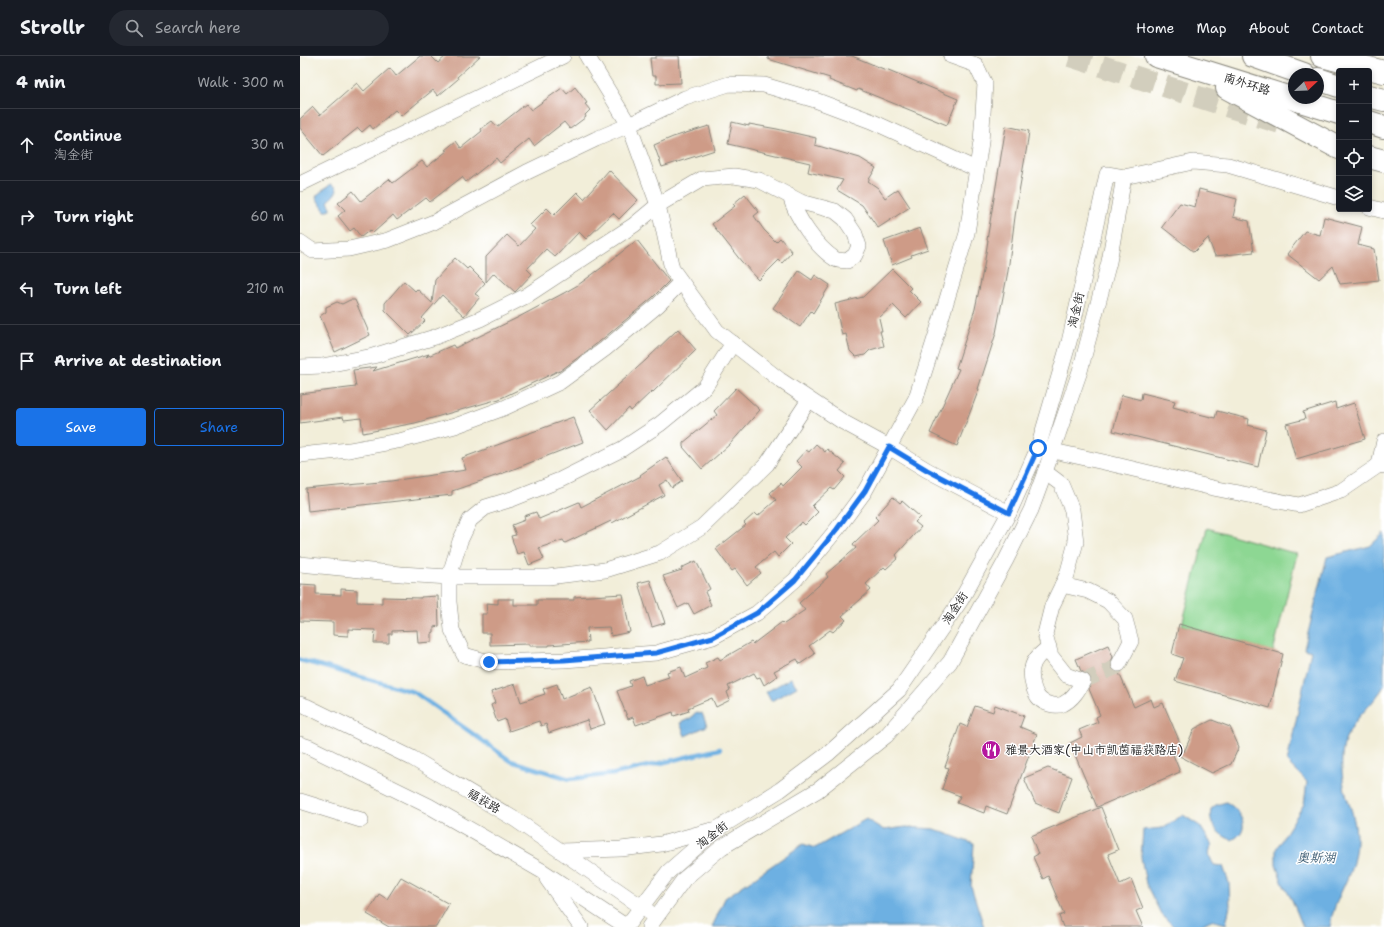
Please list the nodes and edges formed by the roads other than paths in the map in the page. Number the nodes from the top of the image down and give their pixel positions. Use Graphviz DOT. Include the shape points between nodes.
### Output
graph roads {
  1 [pos="563,56"];
  2 [pos="587,56"];
  3 [pos="951,56"];
  4 [pos="1156,56"];
  5 [pos="1253,56"];
  6 [pos="1322,56"];
  7 [pos="1184,65"];
  8 [pos="1288,68"];
  9 [pos="1384,72"];
  10 [pos="1324,81"];
  11 [pos="1336,85"];
  12 [pos="1372,97"];
  13 [pos="1384,100"];
  14 [pos="1336,112"];
  15 [pos="1372,123"];
  16 [pos="629,125"];
  17 [pos="1384,127"];
  18 [pos="1336,146"];
  19 [pos="1372,158"];
  20 [pos="1384,162"];
  21 [pos="976,169"];
  22 [pos="1124,177"];
  23 [pos="300,184"];
  24 [pos="790,196"];
  25 [pos="1336,197"];
  26 [pos="658,205"];
  27 [pos="1372,208"];
  28 [pos="1384,211"];
  29 [pos="300,242"];
  30 [pos="307,249"];
  31 [pos="681,282"];
  32 [pos="733,343"];
  33 [pos="300,367"];
  34 [pos="809,400"];
  35 [pos="1384,441"];
  36 [pos="889,447"];
  37 [pos="1038,448"];
  38 [pos="1052,452"];
  39 [pos="300,455"];
  40 [pos="1381,466"];
  41 [pos="1045,472"];
  42 [pos="1009,513"];
  43 [pos="300,564"];
  44 [pos="449,577"];
  45 [pos="1062,585"];
  46 [pos="1049,647"];
  47 [pos="1119,664"];
  48 [pos="300,704"];
  49 [pos="300,744"];
  50 [pos="300,801"];
  51 [pos="361,820"];
  52 [pos="717,829"];
  53 [pos="561,851"];
  54 [pos="542,871"];
  55 [pos="641,906"];
  56 [pos="653,922"];
  57 [pos="581,927"];
  58 [pos="626,927"];
  1 -- 23 [label="street"];
  2 -- 16 [label="street"];
  3 -- 21 [label="street" via="976,65 985,84 981,142"];
  4 -- 7 [label="highway, 南外环路"];
  5 -- 8 [label="highway"];
  6 -- 9 [label="highway"];
  7 -- 14 [label="highway, 南外环路"];
  7 -- 18 [label="highway"];
  10 -- 11 [label="highway"];
  12 -- 13 [label="highway"];
  15 -- 17 [label="highway"];
  16 -- 21 [label="street" via="685,98 729,84 764,85 815,100 871,121"];
  16 -- 26 [label="street"];
  16 -- 30 [label="street" via="527,172 434,222 388,240 349,250"];
  19 -- 20 [label="highway"];
  21 -- 36 [label="street" via="966,232 937,332 916,398"];
  22 -- 25 [label="street" via="1193,162 1228,165"];
  22 -- 37 [label="street, 淘金街" via="1107,174 1069,342"];
  22 -- 38 [label="street" via="1105,276 1080,371"];
  24 -- 24 [label="street" via="801,202 835,211 845,219 859,246 855,256 847,261 836,260 808,231 793,207"];
  24 -- 26 [label="street" via="759,180 734,176 702,180"];
  26 -- 31 [label="street" via="672,269"];
  26 -- 33 [label="street" via="634,225 526,296 480,319 435,337 373,356 322,366"];
  27 -- 28 [label="street"];
  29 -- 30 [label="street"];
  31 -- 32 [label="street" via="717,331"];
  31 -- 39 [label="street" via="658,305 605,349 560,382 504,408 455,426 403,440 349,450"];
  32 -- 34 [label="street"];
  32 -- 44 [label="street" via="705,387 660,424 622,450 560,480 486,508 470,520 460,541"];
  34 -- 36 [label="street"];
  34 -- 44 [label="street" via="767,464 702,527 660,553 605,570 548,577"];
  35 -- 40 [label="street"];
  36 -- 42 [label="street"];
  36 -- 44 [label="street" via="865,491 795,580 757,613 713,637 656,653 564,660 489,662 464,655 452,630"];
  37 -- 38 [label="street"];
  37 -- 42 [label="street, 淘金街"];
  38 -- 40 [label="street" via="1299,505 1342,491"];
  38 -- 41 [label="street"];
  41 -- 45 [label="street" via="1061,484 1072,510 1076,542"];
  41 -- 56 [label="street" via="1031,510 1006,560 950,662 891,731 818,790 722,848 684,879"];
  42 -- 52 [label="street, 淘金街" via="961,600 899,690 829,753 780,790"];
  43 -- 44 [label="street"];
  45 -- 46 [label="street" via="1052,606 1046,634"];
  45 -- 47 [label="street" via="1088,591 1108,601 1125,619 1131,641"];
  48 -- 53 [label="street, 福获路" via="412,758 516,820"];
  49 -- 54 [label="street" via="428,806"];
  50 -- 51 [label="street"];
  52 -- 53 [label="street" via="661,844"];
  52 -- 55 [label="street, 淘金街" via="668,872"];
  53 -- 55 [label="street, 福获路"];
  54 -- 57 [label="street"];
  54 -- 58 [label="street"];
  55 -- 56 [label="street, 福获路"];
  55 -- 58 [label="street, 淘金街"];
}
